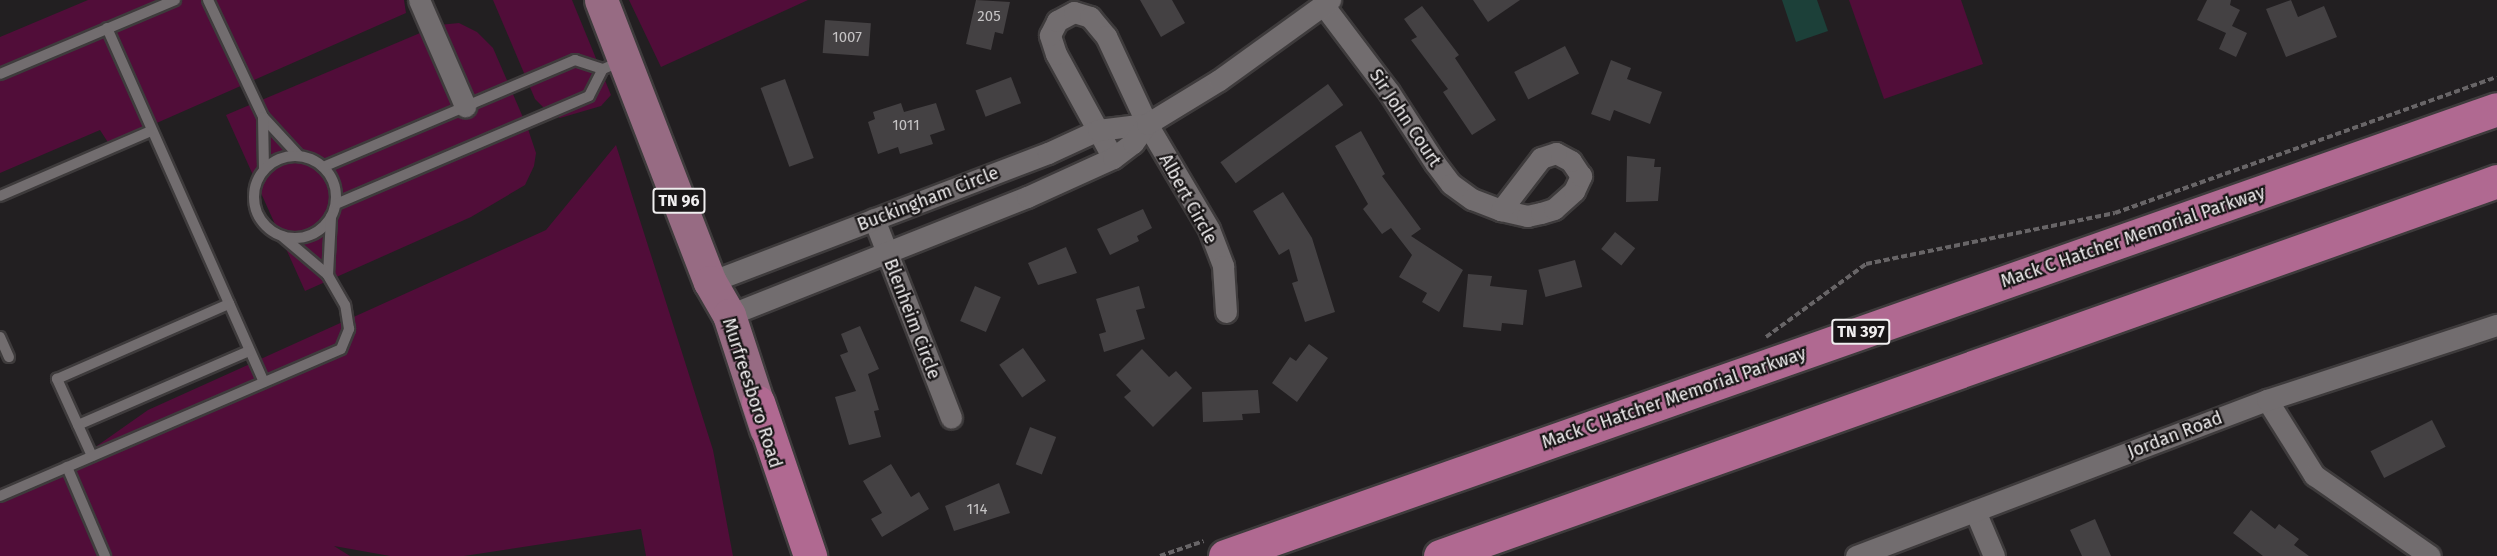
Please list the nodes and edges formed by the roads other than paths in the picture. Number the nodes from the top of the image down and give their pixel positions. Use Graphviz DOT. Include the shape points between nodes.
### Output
graph roads {
  1 [pos="175,0"];
  2 [pos="208,0"];
  3 [pos="419,0"];
  4 [pos="601,0"];
  5 [pos="1327,3"];
  6 [pos="107,28"];
  7 [pos="614,64"];
  8 [pos="0,74"];
  9 [pos="465,106"];
  10 [pos="2497,109"];
  11 [pos="263,117"];
  12 [pos="1147,124"];
  13 [pos="1098,130"];
  14 [pos="152,131"];
  15 [pos="299,156"];
  16 [pos="1113,158"];
  17 [pos="323,167"];
  18 [pos="264,169"];
  19 [pos="2497,181"];
  20 [pos="0,196"];
  21 [pos="336,204"];
  22 [pos="1501,210"];
  23 [pos="332,217"];
  24 [pos="874,219"];
  25 [pos="282,237"];
  26 [pos="886,252"];
  27 [pos="328,275"];
  28 [pos="710,282"];
  29 [pos="229,304"];
  30 [pos="1226,312"];
  31 [pos="729,315"];
  32 [pos="2497,325"];
  33 [pos="0,337"];
  34 [pos="249,351"];
  35 [pos="9,357"];
  36 [pos="264,382"];
  37 [pos="2267,400"];
  38 [pos="758,402"];
  39 [pos="951,418"];
  40 [pos="78,425"];
  41 [pos="93,456"];
  42 [pos="67,467"];
  43 [pos="0,496"];
  44 [pos="1975,511"];
  45 [pos="1219,547"];
  46 [pos="105,556"];
  47 [pos="799,556"];
  48 [pos="810,556"];
  49 [pos="1440,556"];
  50 [pos="1856,556"];
  51 [pos="1994,556"];
  52 [pos="2430,556"];
  1 -- 6 [label="lane"];
  2 -- 11 [label="lane"];
  3 -- 9 [label="street"];
  4 -- 7 [label="main road, Murfreesboro Road / TN 96"];
  5 -- 12 [label="street, Buckingham Circle" via="1219,80"];
  5 -- 22 [label="street, Sir John Court" via="1451,184 1472,199"];
  6 -- 8 [label="lane"];
  6 -- 14 [label="lane"];
  7 -- 9 [label="lane" via="575,60"];
  7 -- 21 [label="lane" via="590,96"];
  7 -- 28 [label="main road, Murfreesboro Road / TN 96"];
  9 -- 17 [label="lane"];
  10 -- 45 [label="highway, Mack C Hatcher Memorial Parkway / TN 397"];
  11 -- 15 [label="lane"];
  11 -- 18 [label="lane"];
  12 -- 13 [label="street, Buckingham Circle"];
  12 -- 13 [label="street, Albert Circle" via="1106,36 1090,17 1074,12 1057,21 1050,35"];
  12 -- 16 [label="street, Buckingham Circle" via="1132,144"];
  12 -- 30 [label="street, Albert Circle" via="1209,229 1222,266"];
  13 -- 16 [label="street"];
  13 -- 24 [label="street, Buckingham Circle"];
  14 -- 20 [label="lane"];
  14 -- 29 [label="lane"];
  15 -- 17 [label="lane"];
  15 -- 18 [label="lane" via="274,161"];
  16 -- 26 [label="street, Buckingham Circle"];
  17 -- 21 [label="lane" via="335,189"];
  18 -- 25 [label="lane" via="253,193 254,207 270,231"];
  19 -- 49 [label="highway"];
  21 -- 23 [label="lane"];
  23 -- 25 [label="lane" via="310,236"];
  23 -- 27 [label="lane"];
  24 -- 26 [label="street, Blenheim Circle"];
  24 -- 28 [label="street, Buckingham Circle"];
  25 -- 27 [label="lane"];
  26 -- 31 [label="street, Buckingham Circle"];
  26 -- 39 [label="street, Blenheim Circle"];
  27 -- 36 [label="lane" via="345,305 349,329 341,349"];
  28 -- 31 [label="main road, Murfreesboro Road / TN 96"];
  29 -- 34 [label="lane"];
  29 -- 40 [label="lane" via="57,379"];
  31 -- 38 [label="main road, Murfreesboro Road / TN 96"];
  32 -- 37 [label="street, Jordan Road"];
  33 -- 35 [label="lane"];
  34 -- 36 [label="lane"];
  34 -- 40 [label="lane"];
  36 -- 41 [label="lane"];
  37 -- 44 [label="street, Jordan Road"];
  37 -- 52 [label="street" via="2314,475"];
  38 -- 47 [label="main road, Murfreesboro Road / TN 96"];
  38 -- 48 [label="highway"];
  40 -- 41 [label="lane"];
  41 -- 42 [label="lane"];
  42 -- 43 [label="lane"];
  42 -- 46 [label="lane"];
  44 -- 50 [label="street, Jordan Road"];
  44 -- 51 [label="street"];
}
